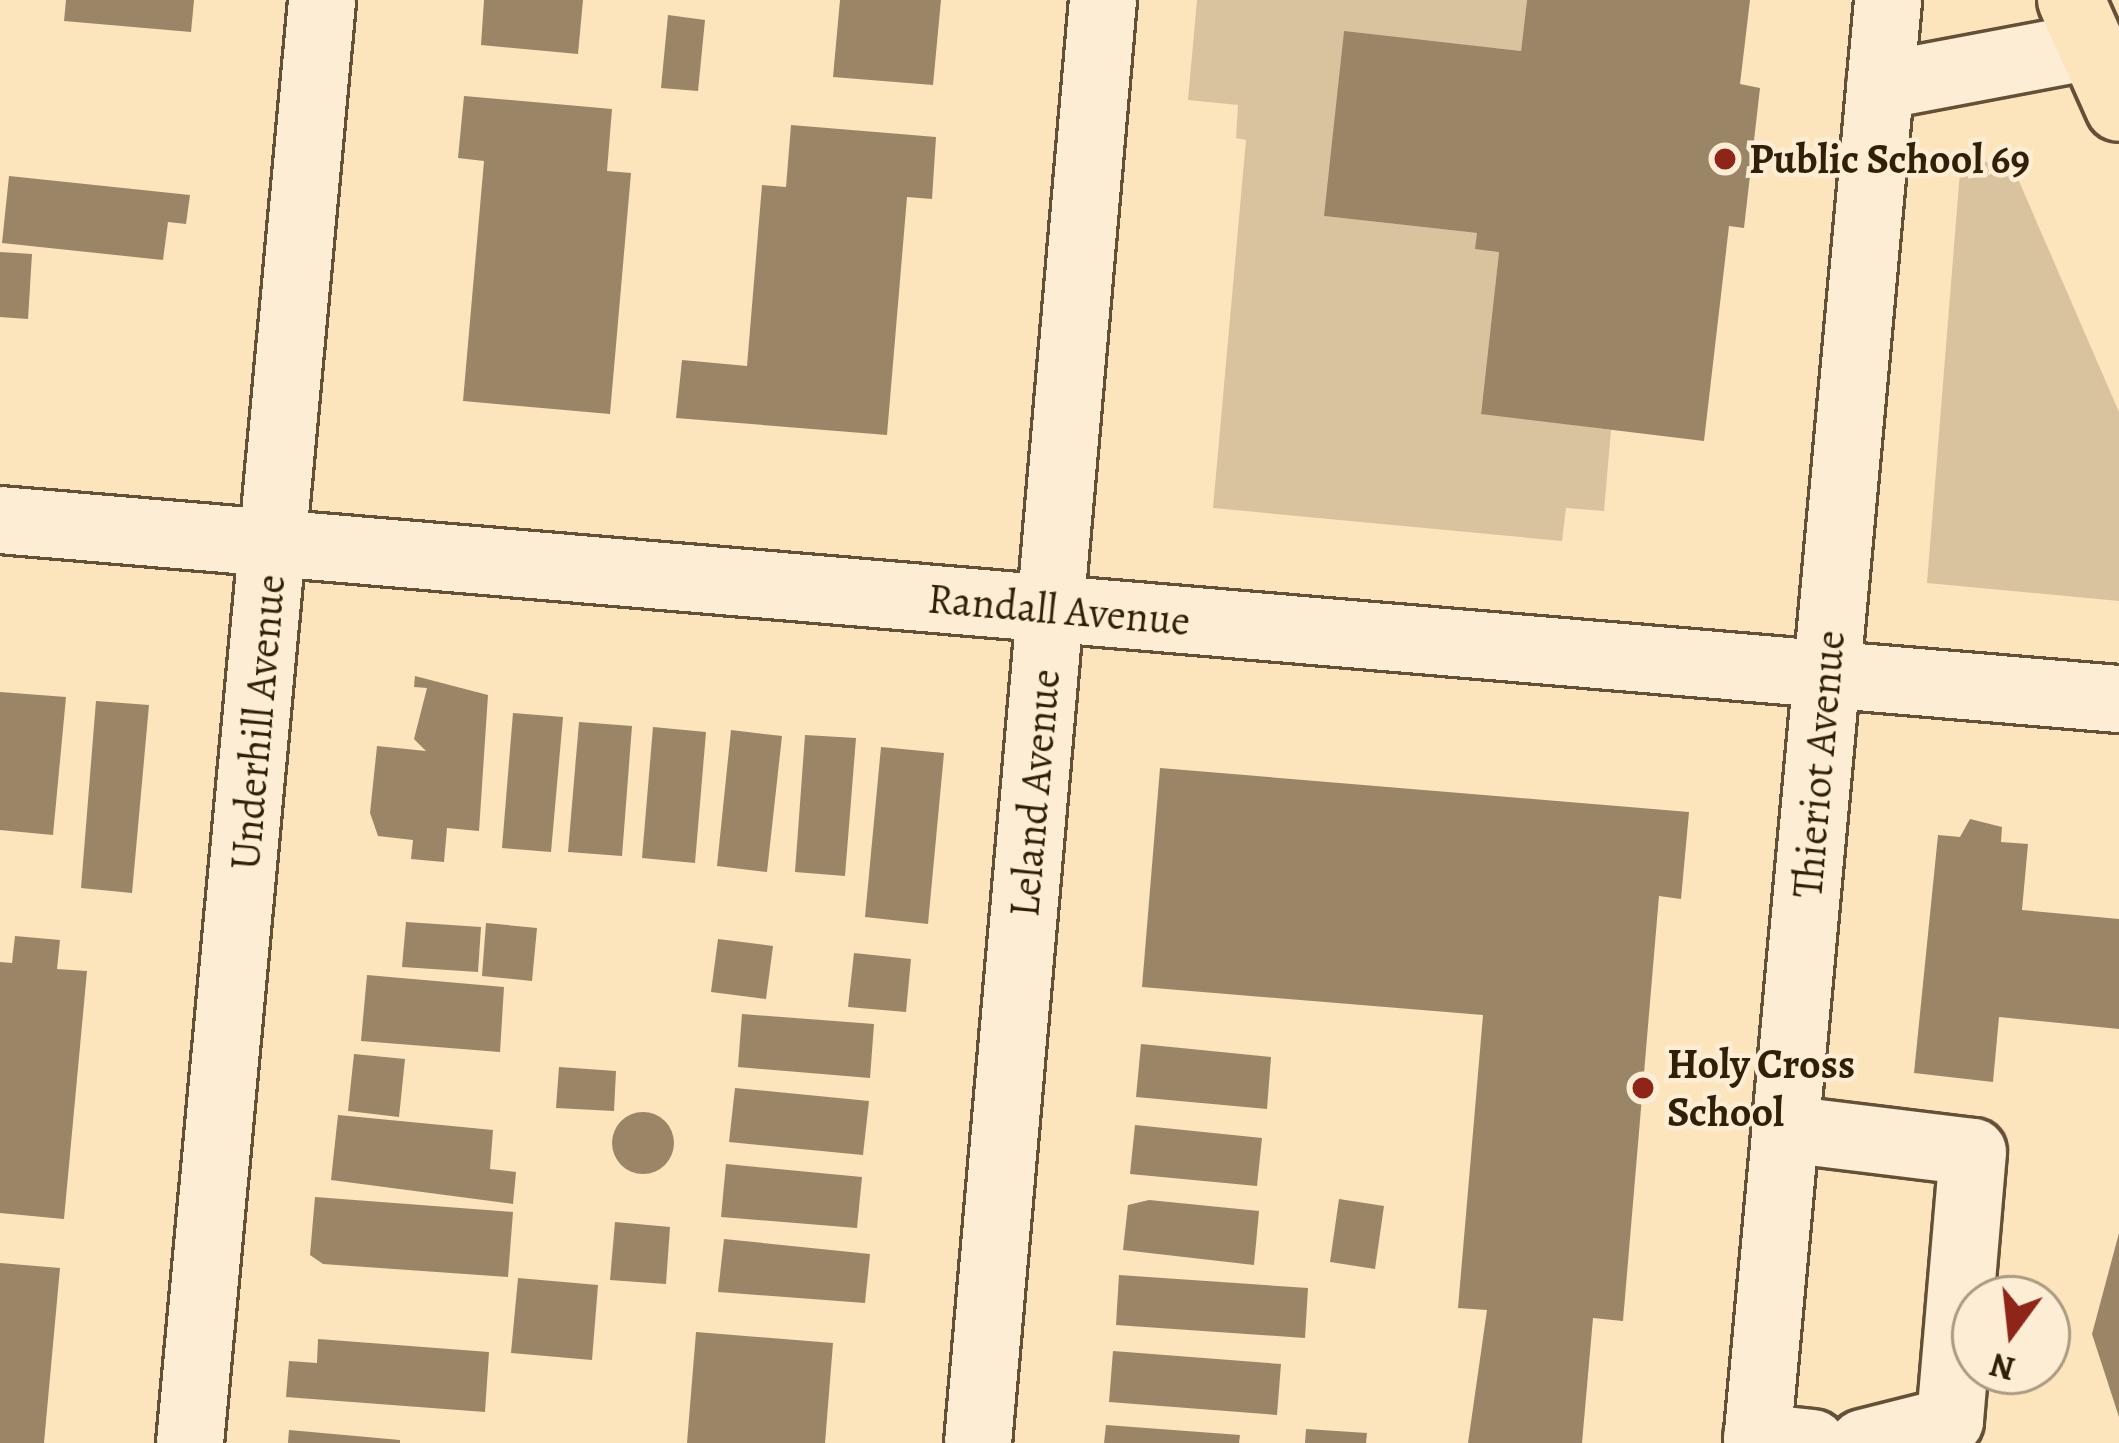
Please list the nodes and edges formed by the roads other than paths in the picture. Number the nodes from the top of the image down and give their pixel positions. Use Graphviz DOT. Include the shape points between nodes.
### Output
graph roads {
  1 [pos="322,0"];
  2 [pos="1103,0"];
  3 [pos="1888,0"];
  4 [pos="2082,23"];
  5 [pos="1880,86"];
  6 [pos="2119,109"];
  7 [pos="0,520"];
  8 [pos="274,544"];
  9 [pos="1049,609"];
  10 [pos="1826,674"];
  11 [pos="2119,699"];
  12 [pos="1786,1129"];
  13 [pos="1776,1441"];
  14 [pos="190,1443"];
  15 [pos="979,1443"];
  16 [pos="1863,1443"];
  1 -- 8 [label="street, Underhill Avenue"];
  2 -- 9 [label="street, Leland Avenue"];
  3 -- 5 [label="street, Thieriot Avenue"];
  4 -- 5 [label="street"];
  4 -- 6 [label="main road"];
  5 -- 10 [label="street, Thieriot Avenue"];
  7 -- 8 [label="street, Randall Avenue"];
  8 -- 9 [label="street, Randall Avenue"];
  8 -- 14 [label="street, Underhill Avenue"];
  9 -- 10 [label="street, Randall Avenue"];
  9 -- 15 [label="street, Leland Avenue"];
  10 -- 11 [label="street, Randall Avenue"];
  10 -- 12 [label="street, Thieriot Avenue"];
  12 -- 13 [label="street, Thieriot Avenue"];
  12 -- 16 [label="street" via="1972,1152 1950,1420"];
}
